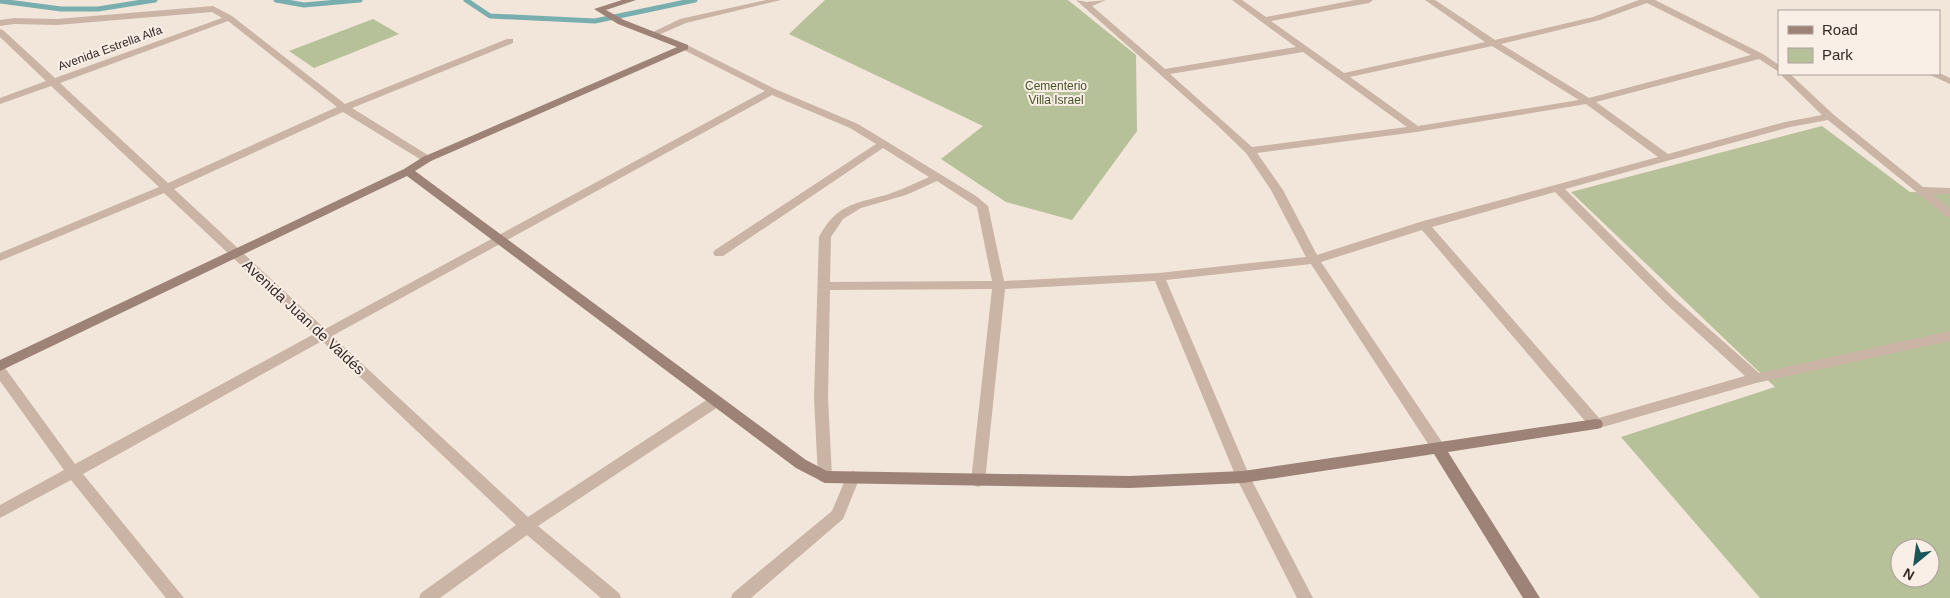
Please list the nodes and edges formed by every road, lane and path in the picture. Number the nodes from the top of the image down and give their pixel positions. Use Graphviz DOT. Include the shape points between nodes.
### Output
graph roads {
  1 [pos="632,0"];
  2 [pos="776,0"];
  3 [pos="1102,0"];
  4 [pos="1236,0"];
  5 [pos="1369,0"];
  6 [pos="1429,0"];
  7 [pos="1647,0"];
  8 [pos="1083,2"];
  9 [pos="229,18"];
  10 [pos="1264,20"];
  11 [pos="0,23"];
  12 [pos="0,32"];
  13 [pos="653,34"];
  14 [pos="510,41"];
  15 [pos="1494,44"];
  16 [pos="685,47"];
  17 [pos="1304,49"];
  18 [pos="1760,56"];
  19 [pos="1777,64"];
  20 [pos="1163,72"];
  21 [pos="1786,75"];
  22 [pos="1935,75"];
  23 [pos="1342,76"];
  24 [pos="1950,81"];
  25 [pos="54,82"];
  26 [pos="772,90"];
  27 [pos="1588,100"];
  28 [pos="0,101"];
  29 [pos="344,108"];
  30 [pos="1830,117"];
  31 [pos="1416,129"];
  32 [pos="884,144"];
  33 [pos="1250,151"];
  34 [pos="1666,158"];
  35 [pos="426,159"];
  36 [pos="408,171"];
  37 [pos="938,177"];
  38 [pos="166,188"];
  39 [pos="1557,188"];
  40 [pos="1921,190"];
  41 [pos="1950,191"];
  42 [pos="1950,214"];
  43 [pos="1424,225"];
  44 [pos="501,240"];
  45 [pos="719,252"];
  46 [pos="237,254"];
  47 [pos="0,257"];
  48 [pos="1314,260"];
  49 [pos="1159,277"];
  50 [pos="999,285"];
  51 [pos="825,286"];
  52 [pos="323,335"];
  53 [pos="1950,336"];
  54 [pos="0,366"];
  55 [pos="0,371"];
  56 [pos="1756,378"];
  57 [pos="716,401"];
  58 [pos="1596,424"];
  59 [pos="1439,449"];
  60 [pos="73,472"];
  61 [pos="825,477"];
  62 [pos="853,477"];
  63 [pos="1243,477"];
  64 [pos="978,481"];
  65 [pos="0,512"];
  66 [pos="527,526"];
  67 [pos="176,598"];
  68 [pos="427,598"];
  69 [pos="613,598"];
  70 [pos="740,598"];
  71 [pos="1305,598"];
  72 [pos="1532,598"];
  1 -- 13 [label="street" via="598,9"];
  2 -- 13 [label="lane" via="683,21"];
  3 -- 8 [label="street"];
  4 -- 10 [label="street"];
  5 -- 10 [label="street"];
  6 -- 15 [label="street"];
  7 -- 15 [label="street" via="1628,10"];
  7 -- 18 [label="street"];
  8 -- 20 [label="street"];
  9 -- 11 [label="street" via="213,9 57,22"];
  9 -- 25 [label="street, Avenida Estrella Alfa"];
  9 -- 29 [label="street"];
  10 -- 17 [label="street"];
  12 -- 25 [label="street, Avenida Juan de Valdés"];
  13 -- 16 [label="street"];
  14 -- 29 [label="street"];
  15 -- 23 [label="street"];
  15 -- 27 [label="street"];
  16 -- 26 [label="street"];
  16 -- 35 [label="street"];
  17 -- 20 [label="street"];
  17 -- 23 [label="street"];
  18 -- 19 [label="street"];
  18 -- 27 [label="street"];
  20 -- 33 [label="street"];
  21 -- 30 [label="street"];
  22 -- 24 [label="street"];
  23 -- 31 [label="street"];
  25 -- 28 [label="street, Avenida Estrella Alfa"];
  25 -- 38 [label="street, Avenida Juan de Valdés"];
  26 -- 32 [label="street" via="854,126"];
  26 -- 44 [label="street"];
  27 -- 31 [label="street"];
  27 -- 34 [label="street"];
  29 -- 35 [label="street"];
  29 -- 38 [label="street"];
  30 -- 34 [label="street" via="1789,124"];
  30 -- 40 [label="street"];
  31 -- 33 [label="street"];
  32 -- 37 [label="street"];
  32 -- 45 [label="street"];
  33 -- 48 [label="street" via="1276,190"];
  34 -- 39 [label="street"];
  35 -- 36 [label="street"];
  36 -- 44 [label="street"];
  36 -- 46 [label="street"];
  37 -- 50 [label="street" via="982,206"];
  37 -- 51 [label="street" via="901,194 842,212 830,223 825,237"];
  38 -- 46 [label="street, Avenida Juan de Valdés"];
  38 -- 47 [label="street"];
  39 -- 43 [label="street"];
  39 -- 56 [label="street" via="1668,299"];
  40 -- 41 [label="street"];
  40 -- 42 [label="street"];
  43 -- 48 [label="street"];
  43 -- 58 [label="street"];
  44 -- 52 [label="street"];
  44 -- 57 [label="street"];
  46 -- 52 [label="street, Avenida Juan de Valdés"];
  46 -- 54 [label="street"];
  48 -- 49 [label="street"];
  48 -- 59 [label="street"];
  49 -- 50 [label="street"];
  49 -- 63 [label="street"];
  50 -- 51 [label="street"];
  50 -- 64 [label="street"];
  51 -- 61 [label="street" via="821,398"];
  52 -- 60 [label="street"];
  52 -- 66 [label="street, Avenida Juan de Valdés"];
  53 -- 56 [label="street"];
  55 -- 60 [label="street"];
  56 -- 58 [label="street"];
  57 -- 61 [label="street" via="801,464"];
  57 -- 66 [label="street"];
  58 -- 59 [label="street"];
  59 -- 63 [label="street"];
  59 -- 72 [label="street"];
  60 -- 65 [label="street"];
  60 -- 67 [label="street"];
  61 -- 62 [label="street"];
  62 -- 64 [label="street"];
  62 -- 70 [label="street" via="838,515"];
  63 -- 64 [label="street" via="1130,482"];
  63 -- 71 [label="street"];
  66 -- 68 [label="street"];
  66 -- 69 [label="street, Avenida Juan de Valdés"];
}
